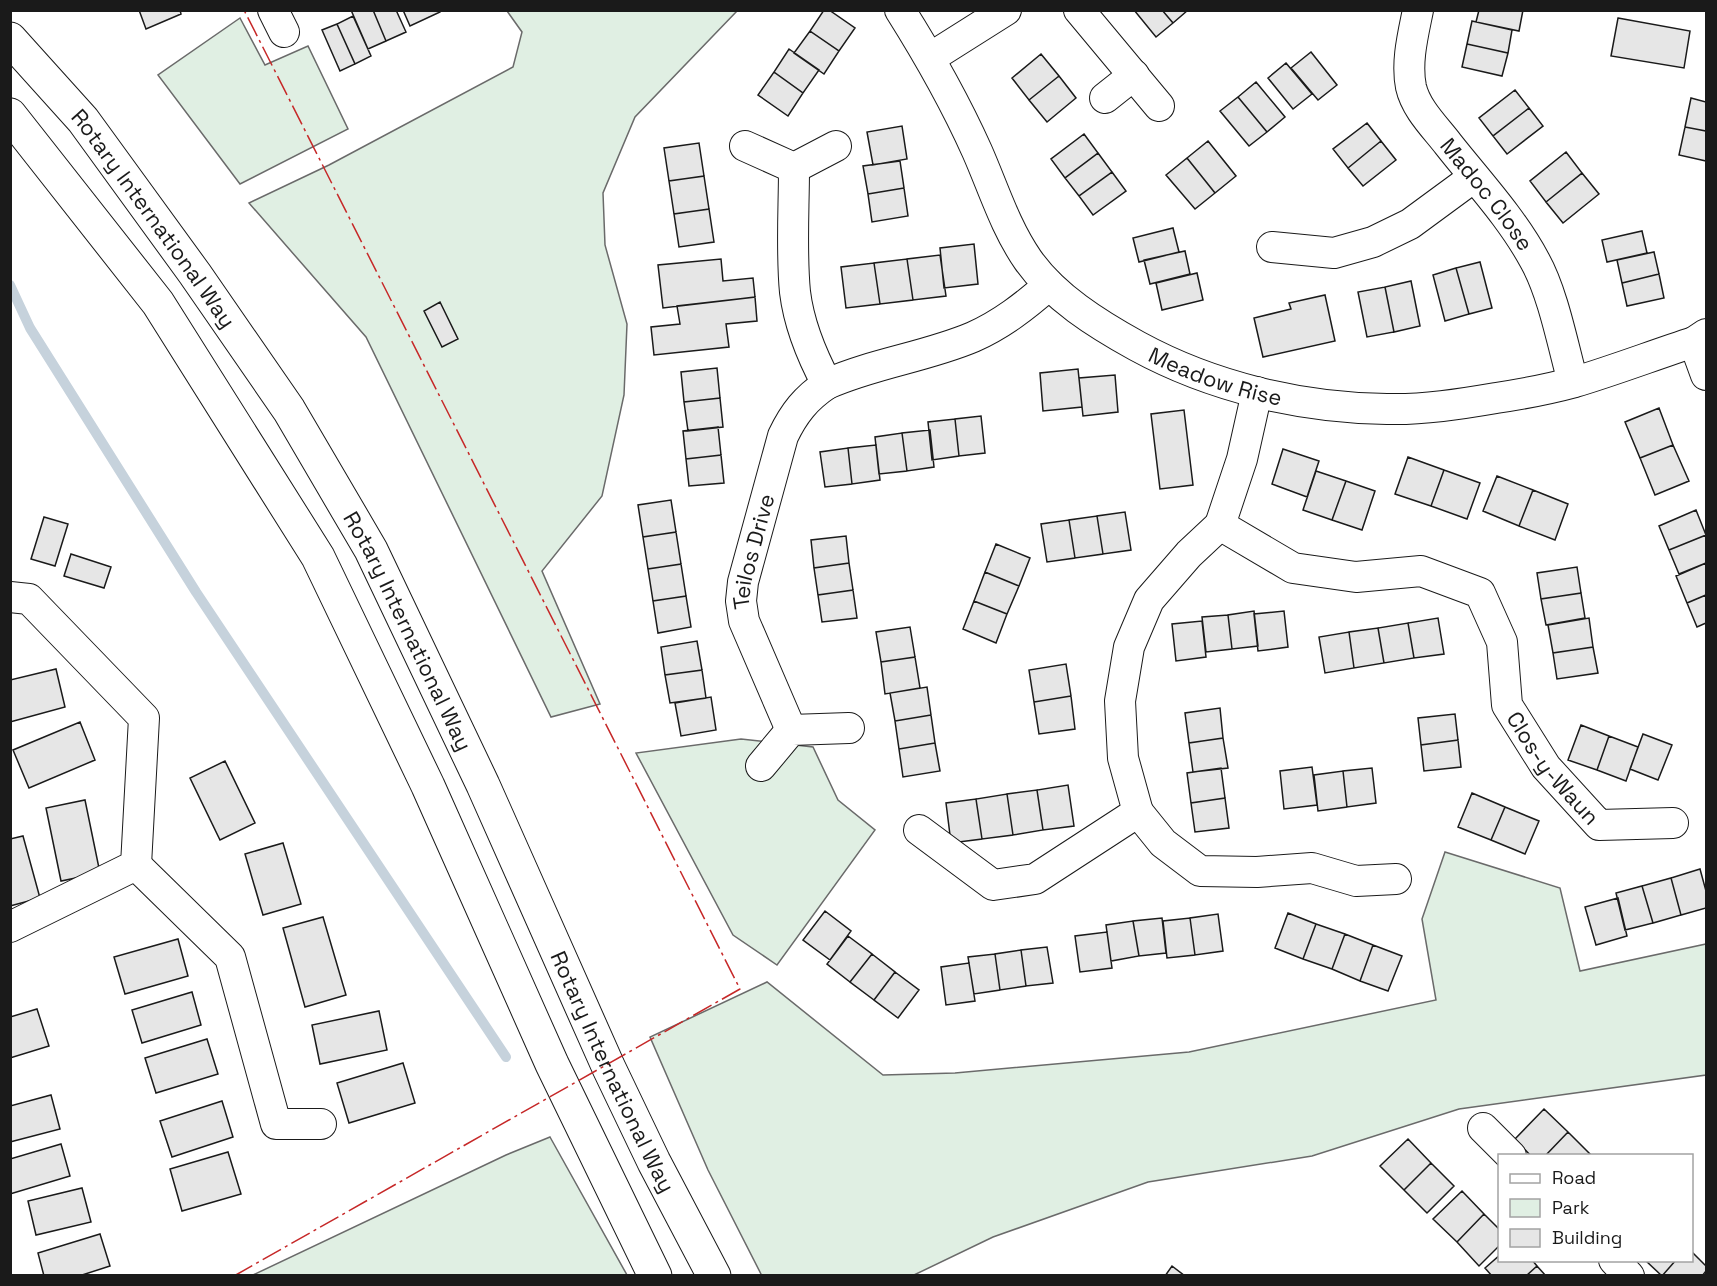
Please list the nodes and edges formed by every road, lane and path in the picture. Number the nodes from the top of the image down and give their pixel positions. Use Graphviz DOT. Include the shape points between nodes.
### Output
graph roads {
  1 [pos="900,10"];
  2 [pos="1006,10"];
  3 [pos="1079,10"];
  4 [pos="1418,10"];
  5 [pos="10,39"];
  6 [pos="930,58"];
  7 [pos="1134,75"];
  8 [pos="1105,98"];
  9 [pos="1159,106"];
  10 [pos="10,115"];
  11 [pos="745,146"];
  12 [pos="836,146"];
  13 [pos="794,168"];
  14 [pos="1474,177"];
  15 [pos="1272,247"];
  16 [pos="1049,285"];
  17 [pos="1700,338"];
  18 [pos="1707,375"];
  19 [pos="1574,382"];
  20 [pos="827,384"];
  21 [pos="1257,392"];
  22 [pos="1220,525"];
  23 [pos="10,597"];
  24 [pos="849,728"];
  25 [pos="791,730"];
  26 [pos="761,766"];
  27 [pos="1138,812"];
  28 [pos="1673,823"];
  29 [pos="919,830"];
  30 [pos="136,865"];
  31 [pos="1396,879"];
  32 [pos="10,927"];
  33 [pos="321,1125"];
  34 [pos="1483,1128"];
  35 [pos="1509,1154"];
  36 [pos="1616,1262"];
  37 [pos="655,1275"];
  38 [pos="714,1275"];
  39 [pos="1629,1275"];
  1 -- 6 [label="street, Meadow Rise"];
  2 -- 6 [label="street"];
  3 -- 7 [label="street"];
  4 -- 14 [label="street, Madoc Close" via="1409,66 1411,88 1421,110"];
  5 -- 38 [label="main road, Rotary International Way" via="83,120 195,274 289,410 371,550 483,785 608,1066"];
  6 -- 16 [label="street, Meadow Rise" via="976,148 1011,231"];
  7 -- 8 [label="street"];
  7 -- 9 [label="street"];
  10 -- 37 [label="main road, Rotary International Way" via="158,303 318,557 428,786 552,1064"];
  11 -- 13 [label="street"];
  12 -- 13 [label="street"];
  13 -- 20 [label="street" via="795,294 813,359"];
  14 -- 15 [label="street" via="1410,224 1373,243 1334,253"];
  14 -- 19 [label="street, Madoc Close" via="1536,262"];
  16 -- 20 [label="street, Teilos Drive" via="1019,311 970,338"];
  16 -- 21 [label="street, Meadow Rise" via="1079,309 1155,356"];
  17 -- 18 [label="street"];
  17 -- 19 [label="street, Meadow Rise"];
  19 -- 21 [label="street, Meadow Rise" via="1479,401 1387,409 1340,406"];
  20 -- 25 [label="street, Teilos Drive" via="801,404 783,436 741,601 744,621"];
  21 -- 22 [label="street" via="1242,459"];
  22 -- 27 [label="street" via="1149,600 1129,647 1120,701 1123,758"];
  22 -- 28 [label="street, Clos-y-Waun" via="1293,568 1356,577 1421,571 1480,593 1502,642 1507,705 1545,767 1599,825"];
  23 -- 30 [label="street" via="29,599 144,718"];
  24 -- 25 [label="street"];
  25 -- 26 [label="street"];
  27 -- 29 [label="street" via="1035,879 993,885"];
  27 -- 31 [label="street" via="1163,843 1200,871 1257,872 1312,867 1356,881"];
  30 -- 32 [label="street"];
  30 -- 33 [label="street" via="230,957 276,1124"];
  34 -- 35 [label="street"];
  36 -- 39 [label="street"];
}
